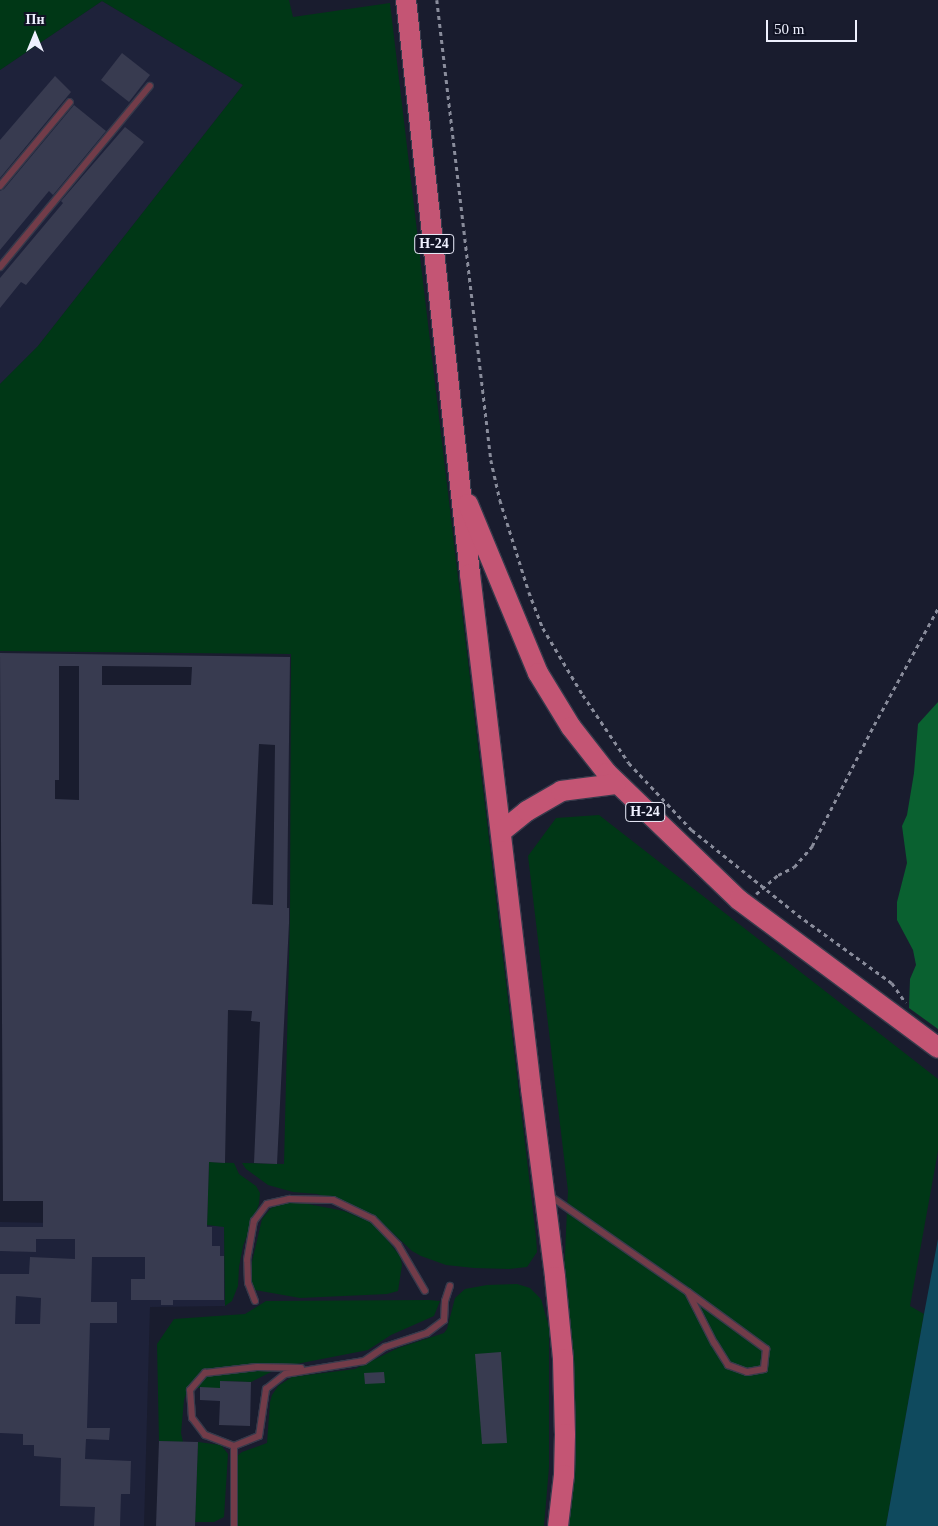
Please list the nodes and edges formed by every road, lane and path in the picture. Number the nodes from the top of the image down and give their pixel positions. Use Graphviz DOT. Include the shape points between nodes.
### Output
graph roads {
  1 [pos="406,0"];
  2 [pos="437,0"];
  3 [pos="150,86"];
  4 [pos="70,102"];
  5 [pos="0,186"];
  6 [pos="0,267"];
  7 [pos="460,488"];
  8 [pos="938,608"];
  9 [pos="616,784"];
  10 [pos="501,832"];
  11 [pos="764,887"];
  12 [pos="744,904"];
  13 [pos="909,1008"];
  14 [pos="938,1048"];
  15 [pos="545,1193"];
  16 [pos="450,1286"];
  17 [pos="425,1291"];
  18 [pos="688,1292"];
  19 [pos="255,1301"];
  20 [pos="317,1368"];
  21 [pos="234,1446"];
  22 [pos="234,1526"];
  23 [pos="558,1526"];
  1 -- 7 [label="main road, Н-24"];
  2 -- 11 [label="path" via="491,460 529,592 543,628 629,763 692,830"];
  3 -- 6 [label="lane"];
  4 -- 5 [label="lane"];
  7 -- 9 [label="main road, Н-24" via="538,673 578,738"];
  7 -- 10 [label="main road"];
  8 -- 11 [label="path" via="812,846 794,867"];
  9 -- 10 [label="main road" via="561,791 527,811"];
  9 -- 12 [label="main road, Н-24"];
  10 -- 15 [label="main road"];
  11 -- 12 [label="path"];
  11 -- 13 [label="path" via="892,983"];
  12 -- 14 [label="main road, Н-24"];
  15 -- 18 [label="lane"];
  15 -- 23 [label="main road" via="564,1381 565,1461"];
  16 -- 20 [label="lane" via="444,1320 427,1333 385,1347 364,1360"];
  17 -- 19 [label="lane" via="398,1245 373,1219 333,1200 289,1199 267,1204 254,1221 247,1260 248,1282"];
  18 -- 18 [label="lane" via="766,1348 764,1369 747,1372 728,1365"];
  20 -- 21 [label="lane" via="285,1374 266,1389 260,1436"];
  20 -- 21 [label="lane" via="257,1367 205,1373 190,1390 192,1418 205,1435"];
  21 -- 22 [label="lane"];
}
